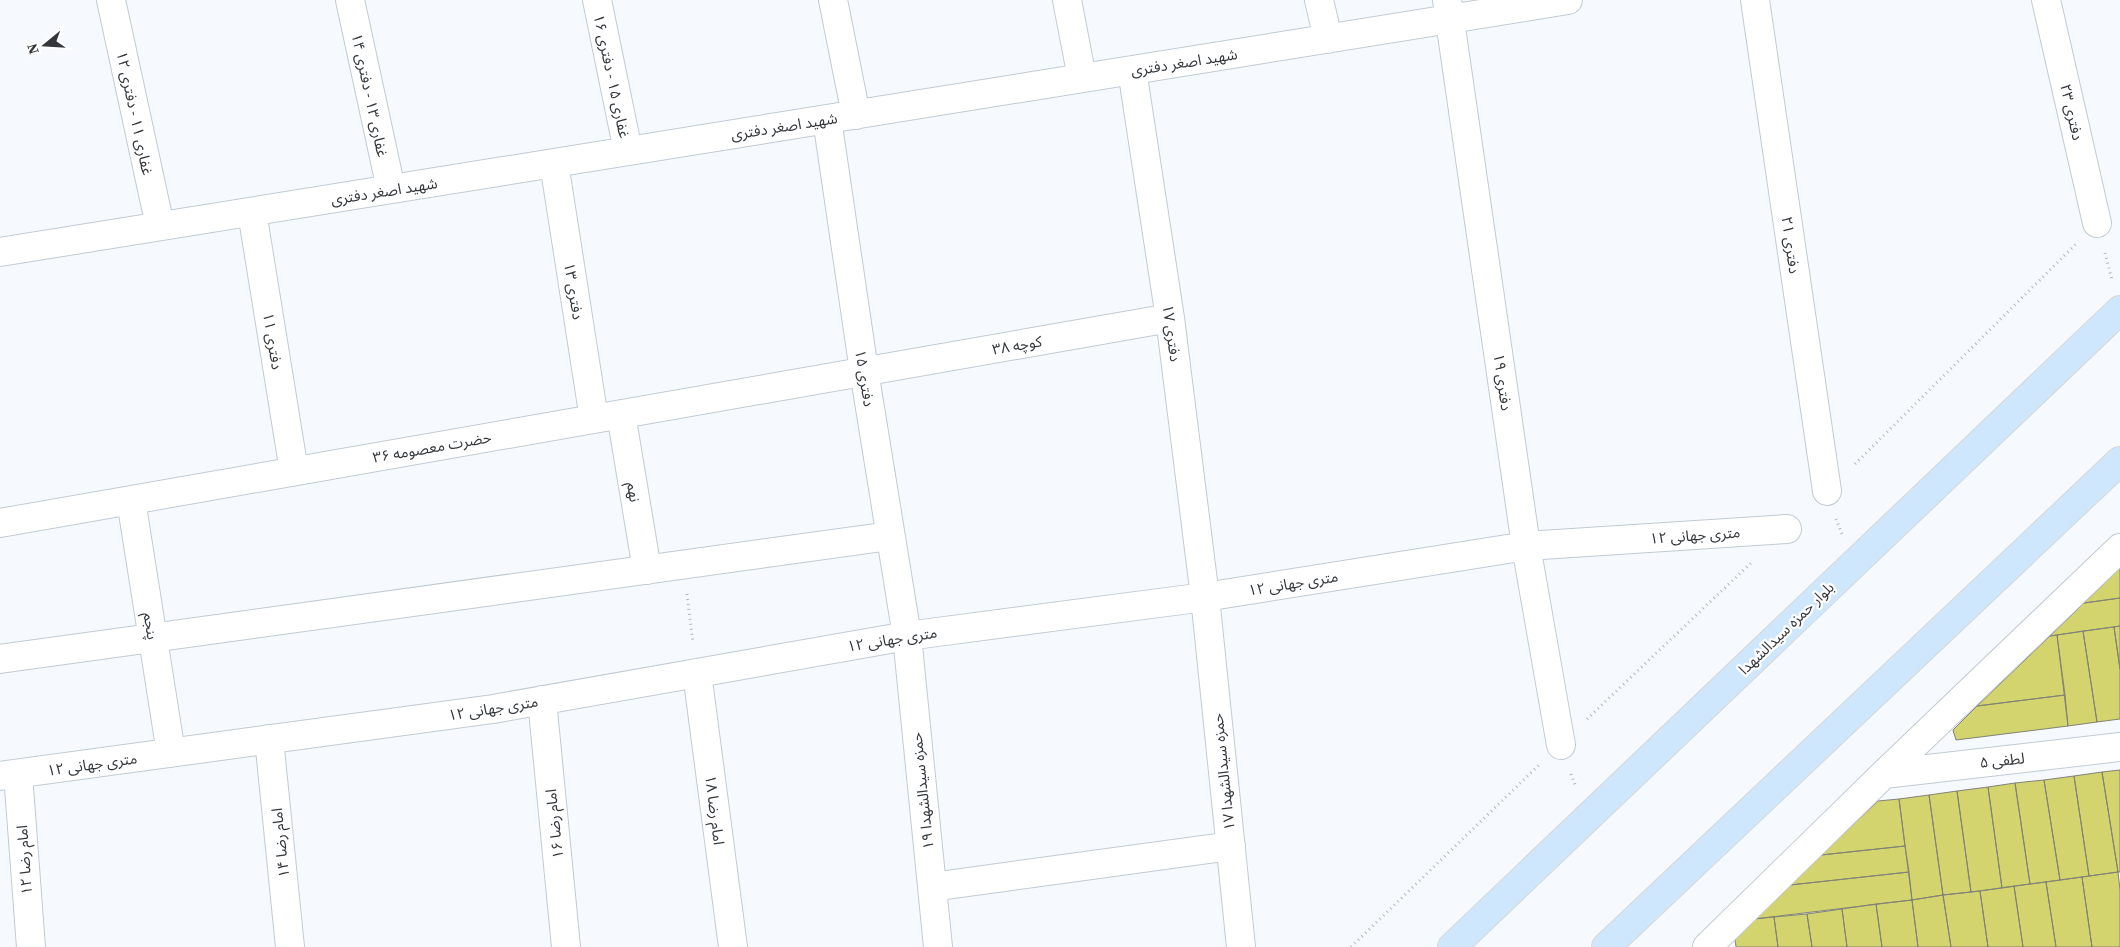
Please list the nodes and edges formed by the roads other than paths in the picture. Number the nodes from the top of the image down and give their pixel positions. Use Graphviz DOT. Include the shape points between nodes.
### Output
graph roads {
  1 [pos="111,0"];
  2 [pos="350,0"];
  3 [pos="597,0"];
  4 [pos="832,0"];
  5 [pos="1066,0"];
  6 [pos="1319,0"];
  7 [pos="1568,0"];
  8 [pos="1755,0"];
  9 [pos="2046,0"];
  10 [pos="1449,9"];
  11 [pos="1328,39"];
  12 [pos="1132,70"];
  13 [pos="1082,78"];
  14 [pos="856,115"];
  15 [pos="827,120"];
  16 [pos="628,151"];
  17 [pos="554,163"];
  18 [pos="391,189"];
  19 [pos="252,212"];
  20 [pos="2097,224"];
  21 [pos="160,226"];
  22 [pos="0,252"];
  23 [pos="2117,299"];
  24 [pos="1170,318"];
  25 [pos="864,372"];
  26 [pos="621,414"];
  27 [pos="594,419"];
  28 [pos="2120,461"];
  29 [pos="294,471"];
  30 [pos="1827,491"];
  31 [pos="131,500"];
  32 [pos="0,523"];
  33 [pos="1787,529"];
  34 [pos="890,536"];
  35 [pos="1526,546"];
  36 [pos="2120,548"];
  37 [pos="647,570"];
  38 [pos="1205,597"];
  39 [pos="907,636"];
  40 [pos="153,638"];
  41 [pos="0,659"];
  42 [pos="697,673"];
  43 [pos="542,700"];
  44 [pos="269,740"];
  45 [pos="1561,745"];
  46 [pos="2120,747"];
  47 [pos="171,753"];
  48 [pos="1884,774"];
  49 [pos="9,775"];
  50 [pos="1230,846"];
  51 [pos="932,887"];
  52 [pos="31,947"];
  53 [pos="290,947"];
  54 [pos="566,947"];
  55 [pos="733,947"];
  56 [pos="938,947"];
  57 [pos="1241,947"];
  58 [pos="1452,947"];
  59 [pos="1606,947"];
  60 [pos="1707,947"];
  1 -- 21 [label="street, غفاری ۱۱ - دفتری ۱۲"];
  2 -- 18 [label="street, غفاری ۱۳ - دفتری ۱۴"];
  3 -- 16 [label="street, غفاری ۱۵ - دفتری ۱۶"];
  4 -- 14 [label="street"];
  5 -- 13 [label="street"];
  6 -- 11 [label="street"];
  7 -- 10 [label="street, شهید اصغر دفتری"];
  8 -- 30 [label="street, دفتری ۲۱"];
  9 -- 20 [label="street, دفتری ۲۳"];
  10 -- 11 [label="street, شهید اصغر دفتری"];
  10 -- 35 [label="street, دفتری ۱۹"];
  11 -- 12 [label="street, شهید اصغر دفتری"];
  12 -- 13 [label="street, شهید اصغر دفتری"];
  12 -- 24 [label="street, دفتری ۱۷"];
  13 -- 14 [label="street, شهید اصغر دفتری"];
  14 -- 15 [label="street, شهید اصغر دفتری"];
  15 -- 16 [label="street, شهید اصغر دفتری"];
  15 -- 25 [label="street, دفتری ۱۵"];
  16 -- 17 [label="street, شهید اصغر دفتری"];
  17 -- 18 [label="street, شهید اصغر دفتری"];
  17 -- 27 [label="street, دفتری ۱۳"];
  18 -- 19 [label="street, شهید اصغر دفتری"];
  19 -- 21 [label="street, شهید اصغر دفتری"];
  19 -- 29 [label="street, دفتری ۱۱"];
  21 -- 22 [label="street, شهید اصغر دفتری"];
  23 -- 58 [label="main road, بلوار حمزه سیدالشهدا" via="1852,566"];
  24 -- 25 [label="street, کوچه ۳۸"];
  24 -- 38 [label="street, دفتری ۱۷"];
  25 -- 26 [label="street, حضرت معصومه ۳۶"];
  25 -- 34 [label="street, دفتری ۱۵"];
  26 -- 27 [label="street, حضرت معصومه ۳۶"];
  26 -- 37 [label="street, نهم"];
  27 -- 29 [label="street, حضرت معصومه ۳۶"];
  28 -- 59 [label="main road"];
  29 -- 31 [label="street, حضرت معصومه ۳۶"];
  31 -- 32 [label="street, حضرت معصومه ۳۶"];
  31 -- 40 [label="street, پنجم"];
  33 -- 35 [label="street, ۱۲ متری جهانی"];
  34 -- 37 [label="street"];
  34 -- 39 [label="street, دفتری ۱۵"];
  35 -- 38 [label="street, ۱۲ متری جهانی"];
  35 -- 45 [label="street, دفتری ۱۹"];
  36 -- 48 [label="street"];
  37 -- 40 [label="street"];
  38 -- 39 [label="street, ۱۲ متری جهانی"];
  38 -- 50 [label="street, حمزه سیدالشهدا ۱۷"];
  39 -- 42 [label="street, ۱۲ متری جهانی"];
  39 -- 51 [label="street, حمزه سیدالشهدا ۱۹"];
  40 -- 41 [label="street"];
  40 -- 47 [label="street, پنجم"];
  42 -- 43 [label="street, ۱۲ متری جهانی"];
  42 -- 55 [label="street, امام رضا ۱۸"];
  43 -- 44 [label="street, ۱۲ متری جهانی"];
  43 -- 54 [label="street, امام رضا ۱۶"];
  44 -- 47 [label="street, ۱۲ متری جهانی"];
  44 -- 53 [label="street, امام رضا ۱۴"];
  46 -- 48 [label="street, لطفی ۵"];
  47 -- 49 [label="street, ۱۲ متری جهانی"];
  48 -- 60 [label="street"];
  49 -- 52 [label="street, امام رضا ۱۲"];
  50 -- 51 [label="street"];
  50 -- 57 [label="street, حمزه سیدالشهدا ۱۷"];
  51 -- 56 [label="street, حمزه سیدالشهدا ۱۹"];
}
